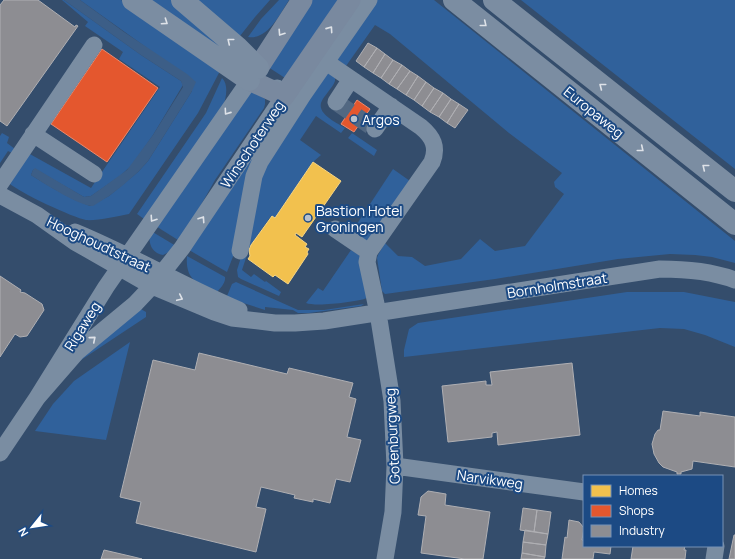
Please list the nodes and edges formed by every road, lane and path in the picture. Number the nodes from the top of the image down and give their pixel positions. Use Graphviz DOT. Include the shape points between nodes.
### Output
graph roads {
  1 [pos="133,0"];
  2 [pos="182,0"];
  3 [pos="302,0"];
  4 [pos="350,0"];
  5 [pos="369,0"];
  6 [pos="454,0"];
  7 [pos="494,0"];
  8 [pos="94,45"];
  9 [pos="320,57"];
  10 [pos="254,74"];
  11 [pos="352,79"];
  12 [pos="284,96"];
  13 [pos="336,102"];
  14 [pos="391,106"];
  15 [pos="376,129"];
  16 [pos="33,134"];
  17 [pos="94,174"];
  18 [pos="0,184"];
  19 [pos="735,191"];
  20 [pos="0,195"];
  21 [pos="735,224"];
  22 [pos="335,229"];
  23 [pos="240,251"];
  24 [pos="369,252"];
  25 [pos="124,262"];
  26 [pos="157,279"];
  27 [pos="735,280"];
  28 [pos="378,313"];
  29 [pos="37,398"];
  30 [pos="0,453"];
  31 [pos="395,466"];
  32 [pos="583,492"];
  33 [pos="716,547"];
  34 [pos="385,559"];
  35 [pos="714,559"];
  1 -- 10 [label="highway, one-way"];
  10 -- 2 [label="highway, one-way" via="237,47"];
  3 -- 10 [label="main road, one-way"];
  9 -- 4 [label="main road, Winschoterweg, one-way"];
  5 -- 9 [label="street, Winschoterweg"];
  6 -- 21 [label="highway, Europaweg, one-way"];
  19 -- 7 [label="highway, Europaweg, one-way"];
  8 -- 16 [label="street"];
  9 -- 11 [label="street"];
  9 -- 12 [label="main road, Winschoterweg"];
  9 -- 23 [label="street, Winschoterweg" via="303,95 260,162 254,176"];
  10 -- 12 [label="main road"];
  10 -- 25 [label="street, one-way"];
  11 -- 13 [label="street"];
  11 -- 14 [label="street"];
  26 -- 12 [label="street, Winschoterweg, one-way" via="182,248"];
  14 -- 15 [label="street"];
  14 -- 24 [label="street" via="426,131 433,140 435,151 432,162"];
  16 -- 17 [label="street"];
  16 -- 18 [label="street"];
  20 -- 25 [label="street, Hooghoudtstraat" via="37,215 75,242"];
  22 -- 24 [label="street"];
  24 -- 28 [label="street" via="368,262"];
  25 -- 26 [label="street, Bornholmstraat"];
  25 -- 29 [label="street, Rigaweg"];
  26 -- 28 [label="street, Bornholmstraat" via="204,295 263,321 275,323 324,321"];
  29 -- 26 [label="street, Rigaweg, one-way" via="77,352 135,304"];
  27 -- 28 [label="street, Bornholmstraat" via="703,272 660,269"];
  28 -- 31 [label="street, Gotenburgweg" via="392,401"];
  29 -- 30 [label="street, Rigaweg"];
  31 -- 32 [label="street, Narvikweg"];
  31 -- 34 [label="street, Gotenburgweg" via="393,512"];
  33 -- 35 [label="street"];
}
